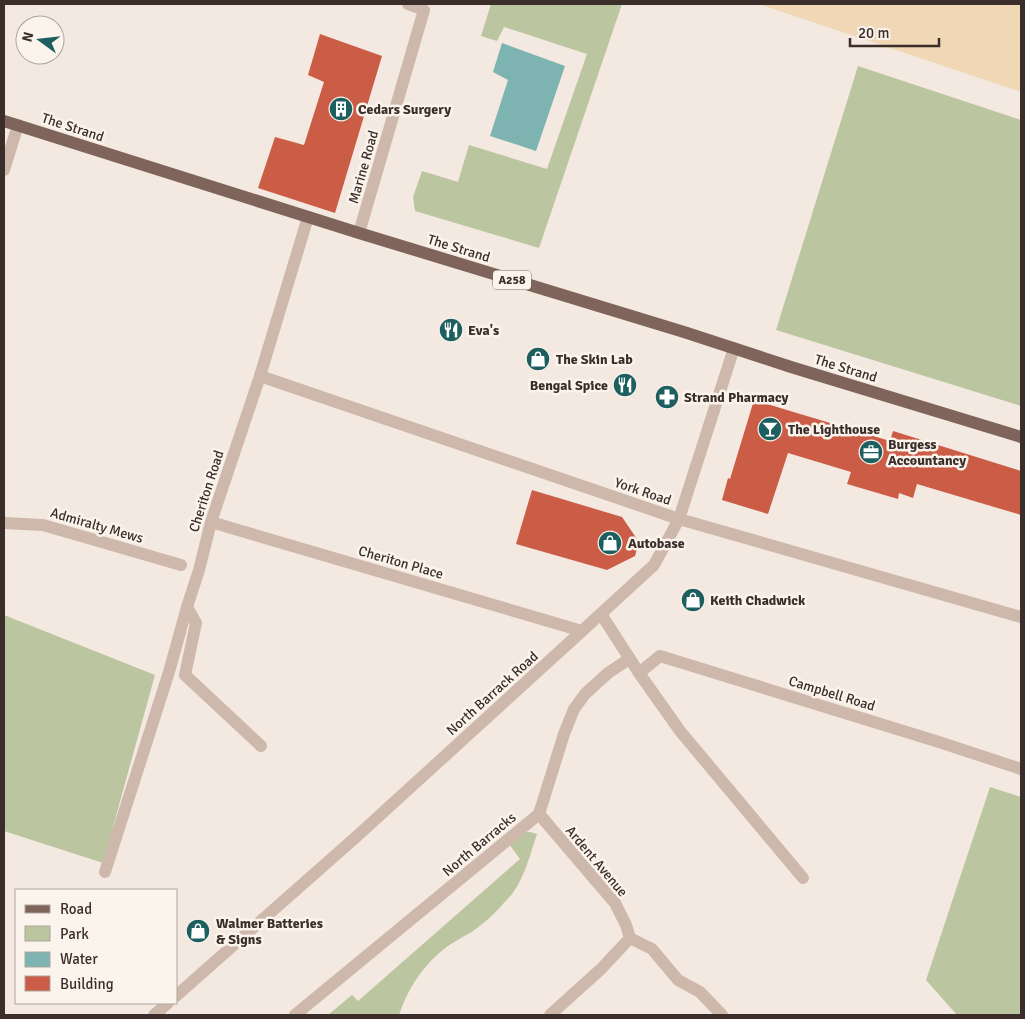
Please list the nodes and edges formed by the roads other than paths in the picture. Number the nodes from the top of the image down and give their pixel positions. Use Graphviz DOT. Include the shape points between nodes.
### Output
graph roads {
  1 [pos="408,4"];
  2 [pos="425,7"];
  3 [pos="4,121"];
  4 [pos="18,125"];
  5 [pos="4,170"];
  6 [pos="308,217"];
  7 [pos="359,233"];
  8 [pos="734,348"];
  9 [pos="260,376"];
  10 [pos="1021,437"];
  11 [pos="679,519"];
  12 [pos="211,522"];
  13 [pos="4,523"];
  14 [pos="181,565"];
  15 [pos="187,607"];
  16 [pos="601,614"];
  17 [pos="1021,617"];
  18 [pos="582,631"];
  19 [pos="629,659"];
  20 [pos="639,673"];
  21 [pos="261,746"];
  22 [pos="1021,769"];
  23 [pos="539,814"];
  24 [pos="105,872"];
  25 [pos="803,878"];
  26 [pos="630,938"];
  27 [pos="178,994"];
  28 [pos="167,1004"];
  29 [pos="154,1015"];
  30 [pos="295,1015"];
  31 [pos="550,1015"];
  32 [pos="722,1015"];
  1 -- 2 [label="street, Marine Road"];
  2 -- 7 [label="street, Marine Road"];
  3 -- 4 [label="main road, The Strand / A258"];
  4 -- 5 [label="street"];
  4 -- 6 [label="main road, The Strand / A258"];
  6 -- 7 [label="main road, The Strand / A258"];
  6 -- 9 [label="street, Cheriton Road"];
  7 -- 8 [label="main road, The Strand / A258"];
  8 -- 10 [label="main road, The Strand / A258"];
  8 -- 11 [label="street, North Barrack Road"];
  9 -- 11 [label="street, York Road"];
  9 -- 12 [label="street, Cheriton Road"];
  11 -- 16 [label="street, North Barrack Road" via="654,565"];
  11 -- 17 [label="street, York Road"];
  12 -- 15 [label="street, Cheriton Road"];
  12 -- 18 [label="street, Cheriton Place"];
  13 -- 14 [label="street, Admiralty Mews" via="43,525"];
  15 -- 21 [label="street" via="196,624 185,675"];
  15 -- 24 [label="street, Cheriton Road"];
  16 -- 18 [label="street, North Barrack Road"];
  16 -- 19 [label="street"];
  18 -- 27 [label="street, North Barrack Road"];
  19 -- 20 [label="street"];
  19 -- 23 [label="street" via="608,673 574,709"];
  20 -- 22 [label="street, Campbell Road" via="660,656"];
  20 -- 25 [label="street" via="680,731"];
  23 -- 26 [label="street, Ardent Avenue" via="615,903"];
  23 -- 30 [label="street, North Barracks"];
  26 -- 31 [label="street" via="602,969"];
  26 -- 32 [label="street" via="652,950 678,980 700,992"];
  28 -- 29 [label="street"];
}
